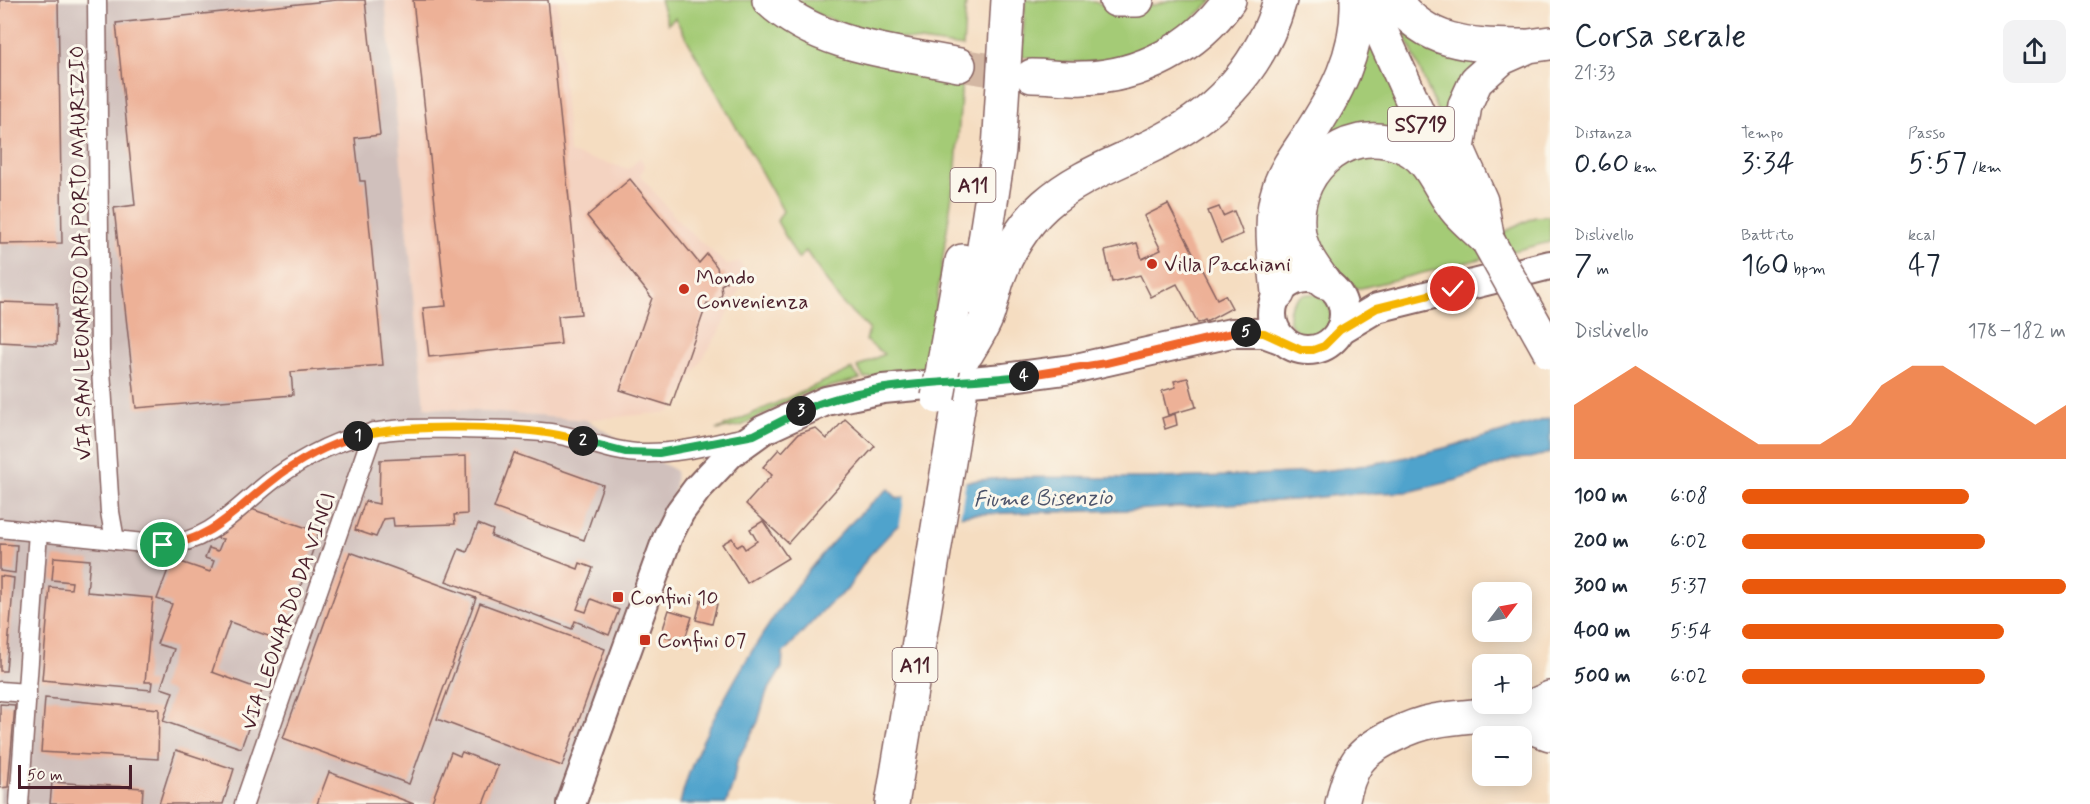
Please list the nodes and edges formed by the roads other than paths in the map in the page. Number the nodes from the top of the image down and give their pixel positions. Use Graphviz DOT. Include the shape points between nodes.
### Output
graph roads {
  1 [pos="97,0"];
  2 [pos="769,0"];
  3 [pos="988,0"];
  4 [pos="1008,0"];
  5 [pos="1116,0"];
  6 [pos="1137,0"];
  7 [pos="1229,0"];
  8 [pos="1280,0"];
  9 [pos="1357,0"];
  10 [pos="1367,0"];
  11 [pos="1384,0"];
  12 [pos="1394,0"];
  13 [pos="1539,45"];
  14 [pos="959,65"];
  15 [pos="1032,76"];
  16 [pos="1488,241"];
  17 [pos="1550,246"];
  18 [pos="1550,265"];
  19 [pos="1329,286"];
  20 [pos="1275,299"];
  21 [pos="1340,330"];
  22 [pos="1232,333"];
  23 [pos="1283,339"];
  24 [pos="1550,351"];
  25 [pos="955,376"];
  26 [pos="373,432"];
  27 [pos="754,435"];
  28 [pos="0,528"];
  29 [pos="927,529"];
  30 [pos="38,531"];
  31 [pos="115,540"];
  32 [pos="0,691"];
  33 [pos="27,693"];
  34 [pos="1550,698"];
  35 [pos="1532,706"];
  36 [pos="1495,714"];
  37 [pos="1550,734"];
  38 [pos="20,804"];
  39 [pos="244,804"];
  40 [pos="571,804"];
  41 [pos="870,804"];
  42 [pos="892,804"];
  43 [pos="1342,804"];
  1 -- 31 [label="street, VIA SAN LEONARDO DA PORTO MAURIZIO" via="100,354"];
  2 -- 14 [label="highway" via="822,33 864,46"];
  3 -- 25 [label="highway, A11" via="979,142 965,241"];
  4 -- 25 [label="highway, A11" via="999,150"];
  5 -- 6 [label="highway"];
  7 -- 15 [label="highway" via="1201,33 1148,64 1105,76"];
  8 -- 25 [label="highway" via="1257,58 1232,90 1204,115 1065,189 1043,207 1023,231 999,276 986,320"];
  9 -- 20 [label="highway" via="1355,36 1346,70 1276,196"];
  10 -- 16 [label="highway, SS719" via="1441,167"];
  11 -- 16 [label="highway, SS719" via="1450,161"];
  12 -- 13 [label="highway" via="1419,25 1449,40 1470,45"];
  13 -- 16 [label="highway" via="1502,58 1476,81 1459,126 1458,149 1480,201"];
  16 -- 19 [label="highway" via="1458,213 1433,170 1415,153 1386,141 1347,144 1325,157 1312,172 1299,206 1303,247"];
  16 -- 24 [label="highway, SS719, bridge"];
  17 -- 19 [label="main road" via="1363,292 1351,293"];
  18 -- 21 [label="main road" via="1383,306"];
  19 -- 20 [label="main road" via="1304,278 1294,280"];
  19 -- 21 [label="main road" via="1343,309"];
  20 -- 22 [label="main road" via="1258,319"];
  20 -- 23 [label="main road" via="1275,329"];
  21 -- 23 [label="main road" via="1324,346 1313,350 1301,350"];
  22 -- 23 [label="main road" via="1264,333"];
  22 -- 27 [label="main road" via="1061,370 853,394 814,405"];
  25 -- 29 [label="highway, A11"];
  26 -- 27 [label="street" via="448,429 549,433 642,453"];
  26 -- 31 [label="street" via="333,445 294,465 218,527 197,538 163,545"];
  26 -- 39 [label="street, VIA LEONARDO DA VINCI"];
  27 -- 40 [label="main road" via="697,489 668,536"];
  28 -- 30 [label="street"];
  29 -- 41 [label="highway, A11"];
  29 -- 42 [label="highway, A11"];
  30 -- 31 [label="street"];
  30 -- 33 [label="street"];
  32 -- 33 [label="street"];
  33 -- 38 [label="street"];
  34 -- 35 [label="highway"];
  36 -- 37 [label="highway"];
  36 -- 43 [label="highway" via="1433,721 1389,737 1358,760"];
}
